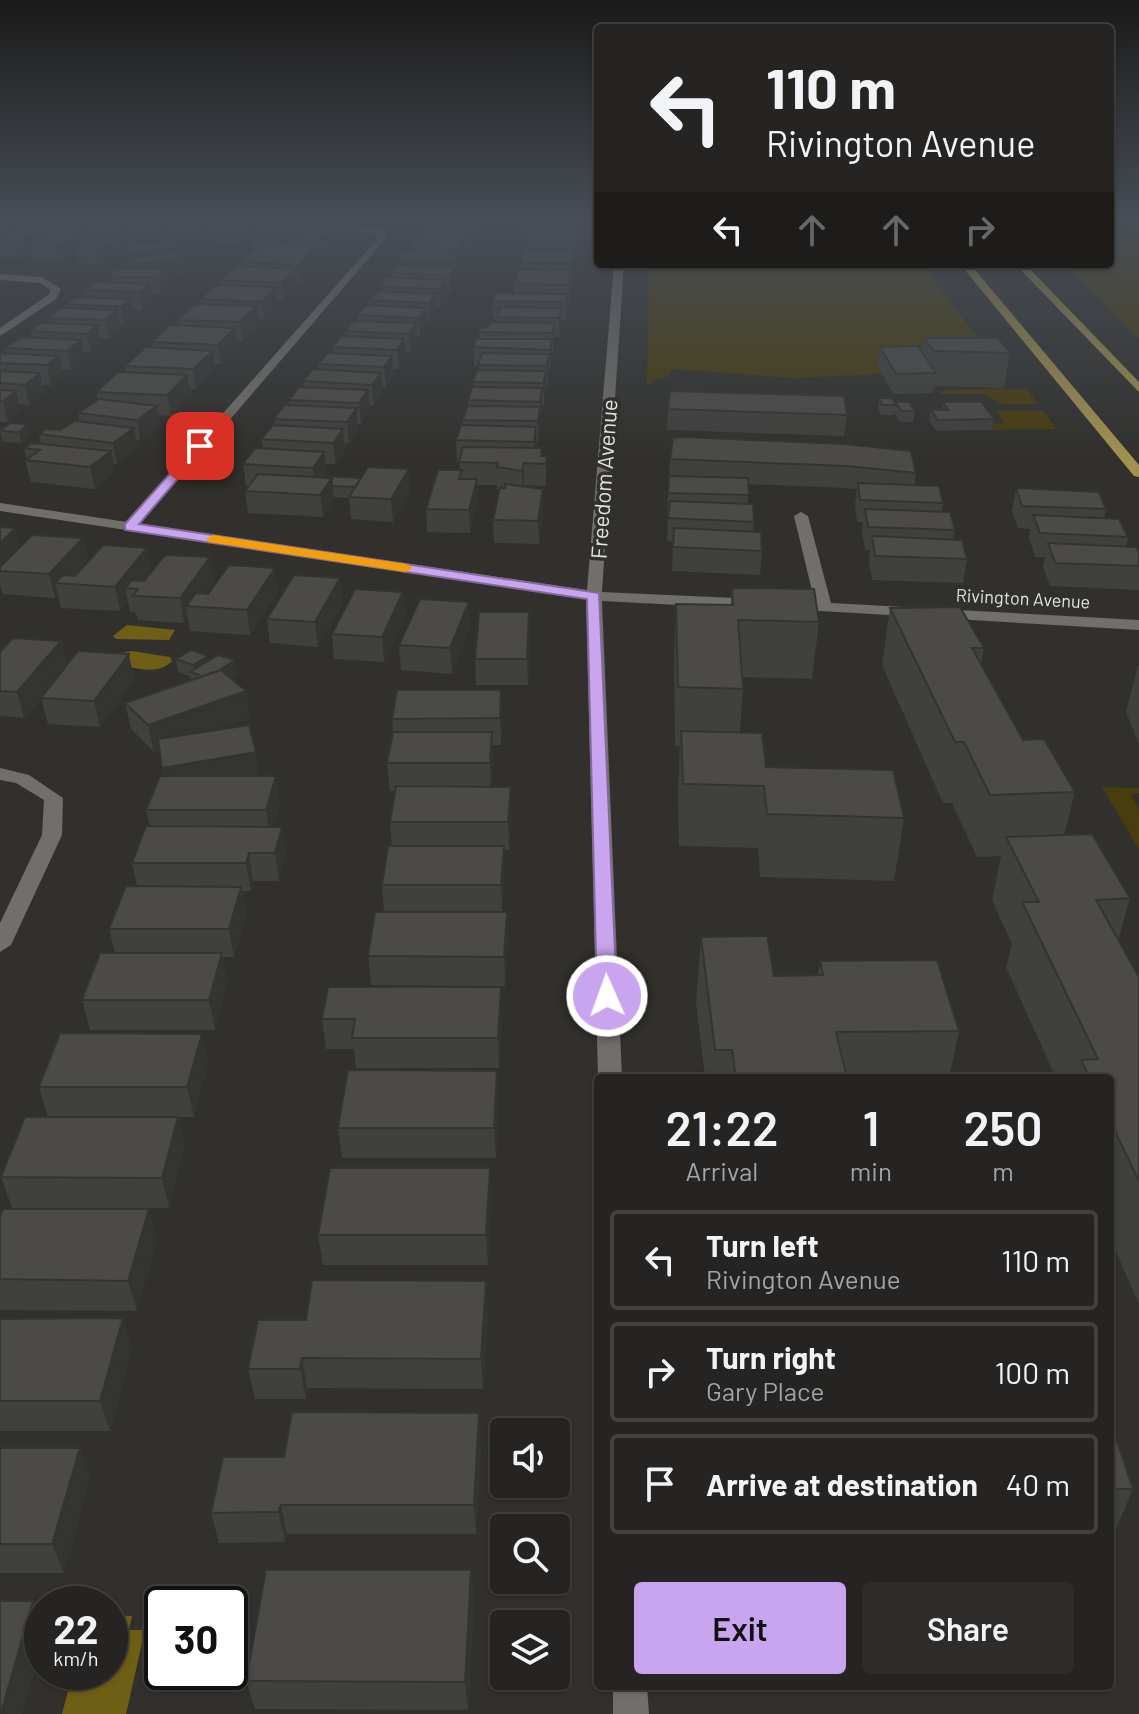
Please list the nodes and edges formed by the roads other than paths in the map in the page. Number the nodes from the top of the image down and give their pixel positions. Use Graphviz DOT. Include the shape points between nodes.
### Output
graph roads {
  1 [pos="46,301"];
  2 [pos="327,301"];
  3 [pos="616,301"];
  4 [pos="996,301"];
  5 [pos="1055,301"];
  6 [pos="0,333"];
  7 [pos="1139,389"];
  8 [pos="1139,473"];
  9 [pos="0,507"];
  10 [pos="801,516"];
  11 [pos="130,527"];
  12 [pos="594,596"];
  13 [pos="824,607"];
  14 [pos="1139,625"];
  15 [pos="0,774"];
  16 [pos="0,945"];
  17 [pos="610,1074"];
  18 [pos="630,1690"];
  19 [pos="631,1714"];
  1 -- 6 [label="street"];
  2 -- 11 [label="street"];
  3 -- 12 [label="street, Freedom Avenue"];
  4 -- 8 [label="main road"];
  5 -- 7 [label="main road"];
  9 -- 11 [label="street, Rivington Avenue"];
  10 -- 13 [label="street"];
  11 -- 12 [label="street, Rivington Avenue"];
  12 -- 13 [label="street, Rivington Avenue"];
  12 -- 17 [label="street, Freedom Avenue"];
  13 -- 14 [label="street, Rivington Avenue"];
  15 -- 16 [label="street" via="22,779 54,798 52,835"];
  18 -- 19 [label="street"];
}
